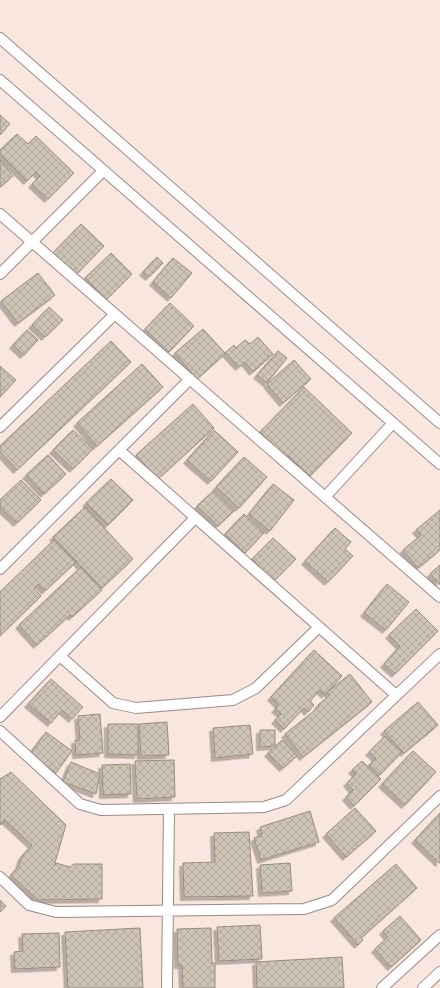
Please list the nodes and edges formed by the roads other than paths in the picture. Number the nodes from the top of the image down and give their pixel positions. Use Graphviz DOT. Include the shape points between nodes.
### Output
graph roads {
  1 [pos="0,38"];
  2 [pos="0,80"];
  3 [pos="103,171"];
  4 [pos="0,214"];
  5 [pos="32,242"];
  6 [pos="0,274"];
  7 [pos="115,314"];
  8 [pos="190,379"];
  9 [pos="393,423"];
  10 [pos="440,423"];
  11 [pos="0,427"];
  12 [pos="119,450"];
  13 [pos="440,464"];
  14 [pos="325,497"];
  15 [pos="195,518"];
  16 [pos="0,569"];
  17 [pos="440,597"];
  18 [pos="319,627"];
  19 [pos="440,654"];
  20 [pos="60,656"];
  21 [pos="396,695"];
  22 [pos="0,717"];
  23 [pos="0,731"];
  24 [pos="440,796"];
  25 [pos="169,809"];
  26 [pos="0,878"];
  27 [pos="168,911"];
  28 [pos="440,935"];
  29 [pos="440,972"];
  30 [pos="167,988"];
  31 [pos="382,988"];
  32 [pos="422,988"];
  1 -- 10 [label="street"];
  2 -- 3 [label="street"];
  3 -- 5 [label="street"];
  3 -- 9 [label="street"];
  4 -- 5 [label="street"];
  5 -- 6 [label="street"];
  5 -- 7 [label="street"];
  7 -- 8 [label="street"];
  7 -- 11 [label="street"];
  8 -- 12 [label="street"];
  8 -- 14 [label="street"];
  9 -- 13 [label="street"];
  9 -- 14 [label="street"];
  12 -- 15 [label="street"];
  12 -- 16 [label="street"];
  14 -- 17 [label="street"];
  15 -- 18 [label="street"];
  15 -- 20 [label="street"];
  18 -- 20 [label="street" via="256,688 233,700 136,708 114,703"];
  18 -- 21 [label="street"];
  19 -- 21 [label="street"];
  20 -- 22 [label="street"];
  21 -- 25 [label="street" via="286,800 264,806"];
  23 -- 25 [label="street" via="80,804 101,810"];
  24 -- 27 [label="street" via="332,900 304,909"];
  25 -- 27 [label="street"];
  26 -- 27 [label="street" via="29,905 56,912"];
  27 -- 30 [label="street"];
  28 -- 31 [label="street"];
  29 -- 32 [label="street"];
}
